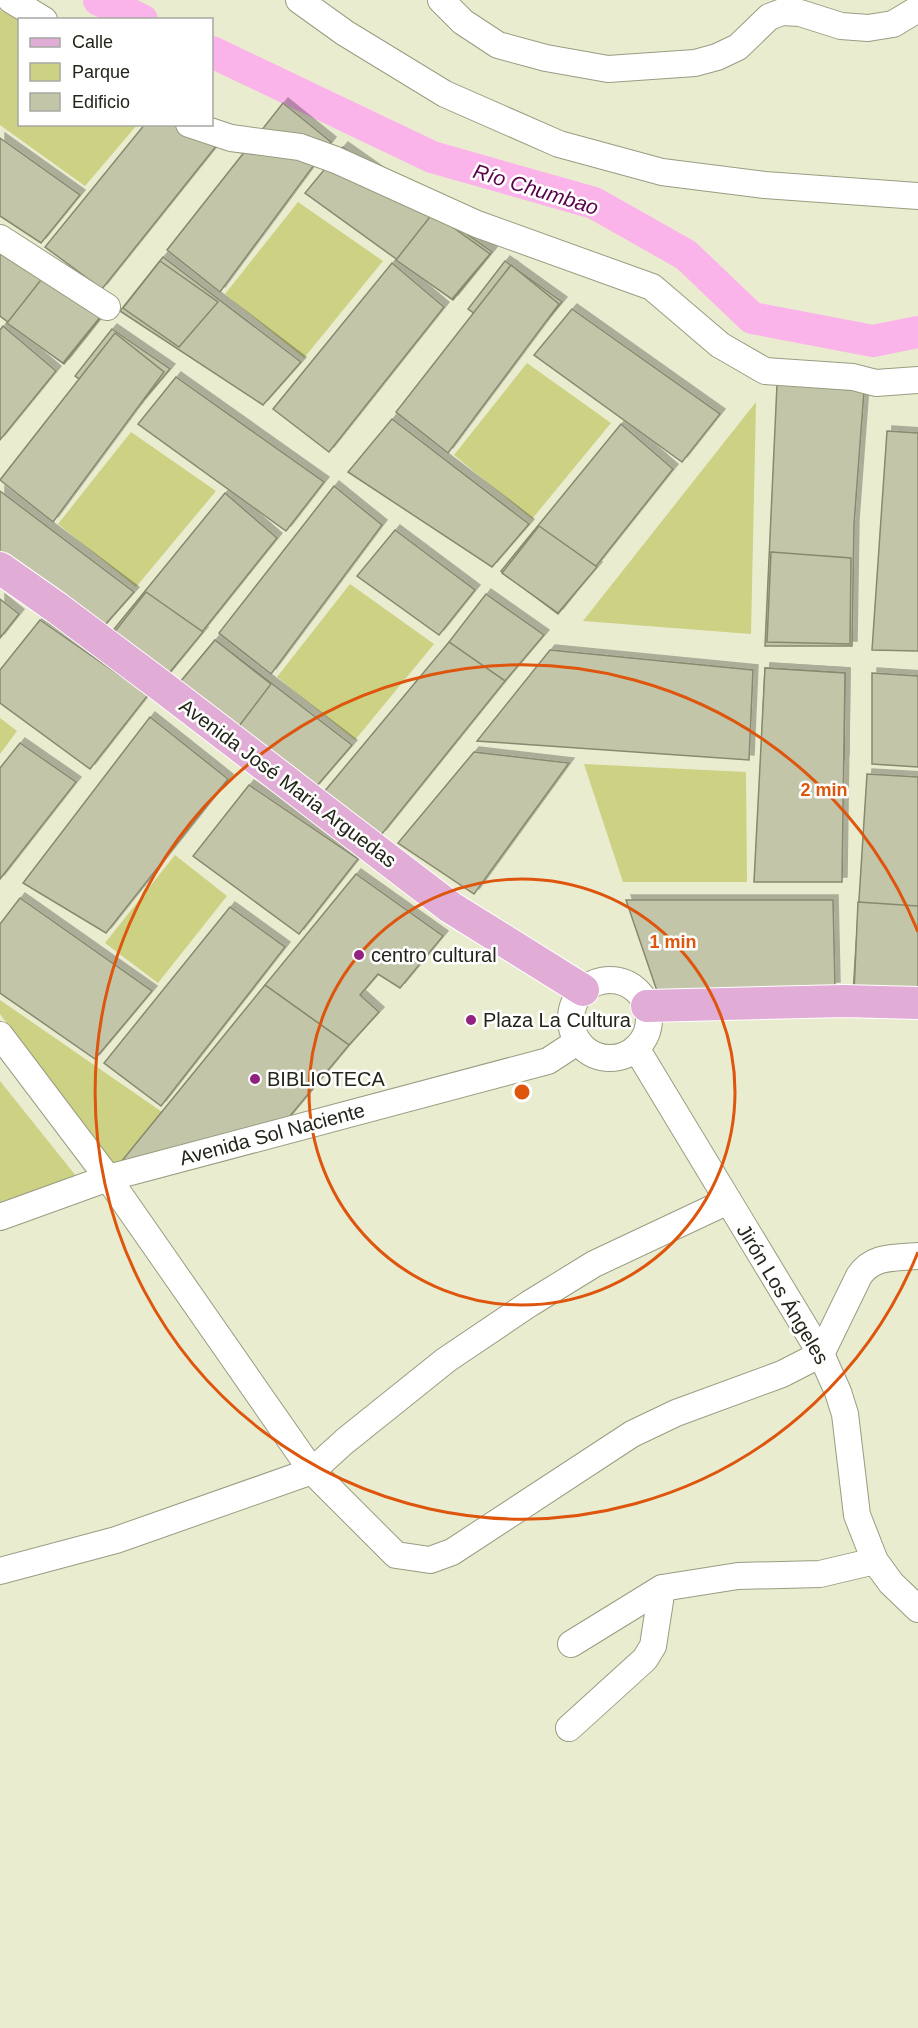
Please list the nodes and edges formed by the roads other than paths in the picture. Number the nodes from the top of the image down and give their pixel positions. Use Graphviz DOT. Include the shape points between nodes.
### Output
graph roads {
  1 [pos="12,0"];
  2 [pos="299,0"];
  3 [pos="441,0"];
  4 [pos="918,9"];
  5 [pos="41,18"];
  6 [pos="195,126"];
  7 [pos="918,196"];
  8 [pos="0,238"];
  9 [pos="107,307"];
  10 [pos="918,380"];
  11 [pos="0,568"];
  12 [pos="583,990"];
  13 [pos="918,1003"];
  14 [pos="647,1006"];
  15 [pos="0,1035"];
  16 [pos="577,1042"];
  17 [pos="636,1048"];
  18 [pos="108,1178"];
  19 [pos="728,1201"];
  20 [pos="0,1217"];
  21 [pos="918,1256"];
  22 [pos="821,1354"];
  23 [pos="312,1471"];
  24 [pos="875,1561"];
  25 [pos="0,1571"];
  26 [pos="662,1588"];
  27 [pos="918,1609"];
  28 [pos="571,1644"];
  29 [pos="569,1728"];
  1 -- 5 [label="street"];
  2 -- 7 [label="street" via="445,94 559,144 662,172"];
  3 -- 4 [label="street" via="463,22 498,45 608,69 695,63 717,57 738,47 769,16 783,12 800,13 841,26 868,28 893,24"];
  6 -- 10 [label="street" via="231,138 300,147 477,224 652,287 720,345 765,371 854,377 876,383"];
  8 -- 9 [label="street"];
  11 -- 12 [label="main road, Avenida José Maria Arguedas" via="123,657 450,908"];
  12 -- 14 [label="street" via="594,982 620,980 641,994"];
  12 -- 16 [label="street" via="571,1009 572,1032"];
  13 -- 14 [label="main road"];
  14 -- 17 [label="street" via="648,1029"];
  15 -- 18 [label="street"];
  16 -- 17 [label="street" via="599,1057 612,1058"];
  16 -- 18 [label="street, Avenida Sol Naciente" via="548,1061"];
  17 -- 19 [label="street, Jirón Los Ángeles"];
  18 -- 20 [label="street, Avenida Sol Naciente"];
  18 -- 23 [label="street"];
  19 -- 22 [label="street, Jirón Los Ángeles"];
  19 -- 23 [label="street" via="594,1264 529,1304 446,1360"];
  21 -- 22 [label="street" via="866,1265"];
  22 -- 23 [label="street" via="782,1374 676,1413 632,1434 453,1552 430,1560 396,1555"];
  22 -- 24 [label="street, Jirón Los Ángeles" via="845,1414 857,1515"];
  23 -- 25 [label="street" via="116,1540"];
  24 -- 26 [label="street" via="820,1574 738,1576"];
  24 -- 27 [label="street, Jirón Los Ángeles"];
  26 -- 28 [label="street"];
  26 -- 29 [label="street" via="653,1646 645,1659"];
}
